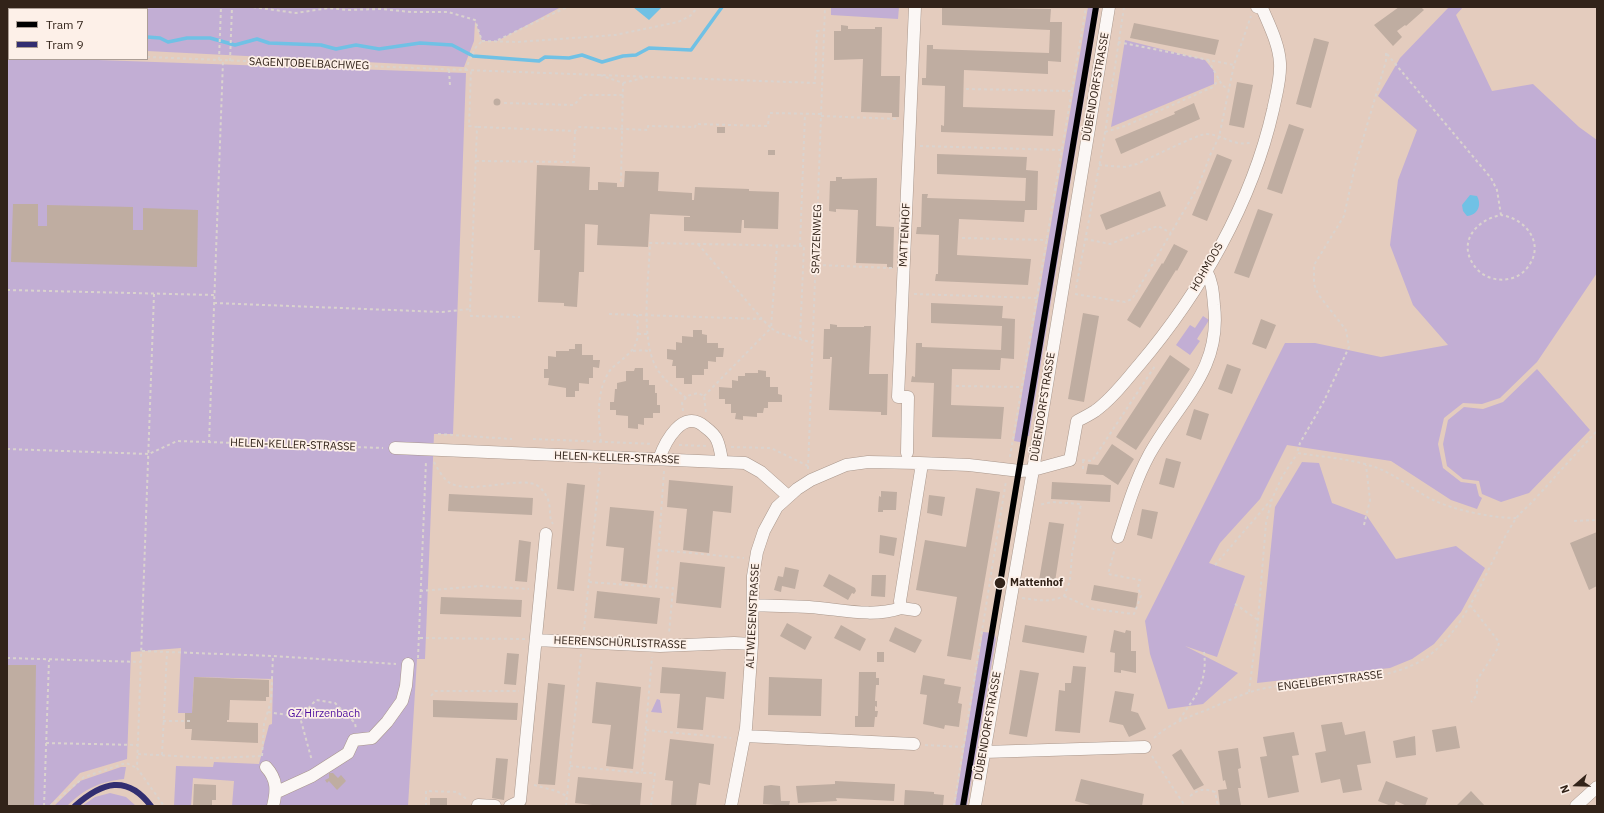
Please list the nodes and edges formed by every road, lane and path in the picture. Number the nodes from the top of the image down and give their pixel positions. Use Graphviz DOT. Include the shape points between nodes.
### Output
graph roads {
  1 [pos="196,7"];
  2 [pos="205,7"];
  3 [pos="220,7"];
  4 [pos="232,7"];
  5 [pos="254,7"];
  6 [pos="567,7"];
  7 [pos="698,7"];
  8 [pos="825,7"];
  9 [pos="915,7"];
  10 [pos="1086,7"];
  11 [pos="1109,7"];
  12 [pos="1124,7"];
  13 [pos="1257,10"];
  14 [pos="824,30"];
  15 [pos="482,41"];
  16 [pos="497,41"];
  17 [pos="1118,42"];
  18 [pos="148,57"];
  19 [pos="219,59"];
  20 [pos="230,59"];
  21 [pos="1208,60"];
  22 [pos="223,61"];
  23 [pos="1234,65"];
  24 [pos="471,69"];
  25 [pos="449,70"];
  26 [pos="465,70"];
  27 [pos="597,74"];
  28 [pos="650,77"];
  29 [pos="1219,79"];
  30 [pos="623,83"];
  31 [pos="450,86"];
  32 [pos="966,89"];
  33 [pos="1229,90"];
  34 [pos="1072,91"];
  35 [pos="623,95"];
  36 [pos="504,102"];
  37 [pos="805,114"];
  38 [pos="821,115"];
  39 [pos="910,119"];
  40 [pos="478,127"];
  41 [pos="622,129"];
  42 [pos="575,131"];
  43 [pos="1105,132"];
  44 [pos="1220,137"];
  45 [pos="1266,137"];
  46 [pos="909,146"];
  47 [pos="1062,150"];
  48 [pos="476,161"];
  49 [pos="1099,165"];
  50 [pos="620,182"];
  51 [pos="1501,215"];
  52 [pos="1171,233"];
  53 [pos="962,238"];
  54 [pos="1086,239"];
  55 [pos="1047,240"];
  56 [pos="698,244"];
  57 [pos="777,246"];
  58 [pos="800,246"];
  59 [pos="816,265"];
  60 [pos="904,268"];
  61 [pos="1206,270"];
  62 [pos="7,290"];
  63 [pos="154,294"];
  64 [pos="902,294"];
  65 [pos="1075,294"];
  66 [pos="214,295"];
  67 [pos="1037,298"];
  68 [pos="1074,300"];
  69 [pos="214,303"];
  70 [pos="470,309"];
  71 [pos="609,314"];
  72 [pos="637,315"];
  73 [pos="648,315"];
  74 [pos="520,317"];
  75 [pos="762,319"];
  76 [pos="771,328"];
  77 [pos="638,334"];
  78 [pos="647,334"];
  79 [pos="800,338"];
  80 [pos="813,343"];
  81 [pos="632,351"];
  82 [pos="650,352"];
  83 [pos="1148,355"];
  84 [pos="956,386"];
  85 [pos="1022,387"];
  86 [pos="704,396"];
  87 [pos="686,398"];
  88 [pos="684,423"];
  89 [pos="705,426"];
  90 [pos="1597,431"];
  91 [pos="438,434"];
  92 [pos="512,438"];
  93 [pos="601,442"];
  94 [pos="209,443"];
  95 [pos="395,448"];
  96 [pos="7,449"];
  97 [pos="907,453"];
  98 [pos="1297,453"];
  99 [pos="149,454"];
  100 [pos="426,458"];
  101 [pos="432,458"];
  102 [pos="1010,459"];
  103 [pos="1070,460"];
  104 [pos="1084,460"];
  105 [pos="722,461"];
  106 [pos="662,463"];
  107 [pos="919,463"];
  108 [pos="600,464"];
  109 [pos="1366,465"];
  110 [pos="1033,470"];
  111 [pos="808,471"];
  112 [pos="1084,471"];
  113 [pos="1004,477"];
  114 [pos="788,496"];
  115 [pos="1272,499"];
  116 [pos="1036,506"];
  117 [pos="1516,518"];
  118 [pos="1597,520"];
  119 [pos="1574,521"];
  120 [pos="1364,525"];
  121 [pos="550,530"];
  122 [pos="1118,538"];
  123 [pos="659,550"];
  124 [pos="747,558"];
  125 [pos="1215,565"];
  126 [pos="589,582"];
  127 [pos="656,587"];
  128 [pos="534,589"];
  129 [pos="991,590"];
  130 [pos="420,591"];
  131 [pos="987,594"];
  132 [pos="1064,596"];
  133 [pos="1020,598"];
  134 [pos="1235,604"];
  135 [pos="753,605"];
  136 [pos="1470,605"];
  137 [pos="900,608"];
  138 [pos="915,610"];
  139 [pos="1258,620"];
  140 [pos="584,634"];
  141 [pos="668,637"];
  142 [pos="420,638"];
  143 [pos="533,640"];
  144 [pos="752,644"];
  145 [pos="582,650"];
  146 [pos="142,651"];
  147 [pos="167,652"];
  148 [pos="1204,652"];
  149 [pos="652,654"];
  150 [pos="273,656"];
  151 [pos="7,658"];
  152 [pos="49,660"];
  153 [pos="141,662"];
  154 [pos="408,664"];
  155 [pos="524,692"];
  156 [pos="1249,692"];
  157 [pos="431,696"];
  158 [pos="1471,702"];
  159 [pos="268,712"];
  160 [pos="300,716"];
  161 [pos="163,720"];
  162 [pos="192,721"];
  163 [pos="1179,721"];
  164 [pos="646,730"];
  165 [pos="741,737"];
  166 [pos="356,740"];
  167 [pos="46,743"];
  168 [pos="914,744"];
  169 [pos="138,745"];
  170 [pos="964,747"];
  171 [pos="1145,747"];
  172 [pos="984,752"];
  173 [pos="138,754"];
  174 [pos="162,755"];
  175 [pos="264,761"];
  176 [pos="570,766"];
  177 [pos="137,768"];
  178 [pos="642,773"];
  179 [pos="315,774"];
  180 [pos="528,780"];
  181 [pos="1597,788"];
  182 [pos="277,792"];
  183 [pos="567,796"];
  184 [pos="1190,796"];
  185 [pos="476,804"];
  186 [pos="515,804"];
  187 [pos="44,806"];
  188 [pos="50,806"];
  189 [pos="163,806"];
  190 [pos="273,806"];
  191 [pos="426,806"];
  192 [pos="495,806"];
  193 [pos="566,806"];
  194 [pos="651,806"];
  195 [pos="731,806"];
  196 [pos="954,806"];
  197 [pos="975,806"];
  198 [pos="1185,806"];
  199 [pos="1218,806"];
  200 [pos="1576,806"];
  1 -- 2 [label="path"];
  3 -- 19 [label="path"];
  4 -- 20 [label="path"];
  5 -- 15 [label="path" via="296,13 329,8 448,12 474,20"];
  6 -- 16 [label="path"];
  7 -- 16 [label="path" via="690,16 678,22 615,35 517,42"];
  8 -- 14 [label="path, SPATZENWEG"];
  9 -- 39 [label="street, MATTENHOF"];
  10 -- 34 [label="path"];
  11 -- 110 [label="street, DÜBENDORFSTRASSE"];
  12 -- 17 [label="path"];
  13 -- 23 [label="path"];
  13 -- 45 [label="street, HOHMOOS" via="1277,46 1280,62 1280,79"];
  14 -- 28 [label="path" via="817,31 815,83"];
  14 -- 38 [label="path, SPATZENWEG"];
  15 -- 16 [label="path"];
  15 -- 26 [label="path" via="476,47"];
  17 -- 21 [label="path"];
  17 -- 43 [label="path"];
  18 -- 19 [label="path, SAGENTOBELBACHWEG"];
  19 -- 22 [label="path, SAGENTOBELBACHWEG"];
  20 -- 22 [label="path, SAGENTOBELBACHWEG"];
  20 -- 25 [label="path, SAGENTOBELBACHWEG"];
  21 -- 23 [label="path"];
  21 -- 29 [label="path"];
  22 -- 66 [label="path"];
  23 -- 33 [label="path"];
  24 -- 26 [label="path, SAGENTOBELBACHWEG"];
  24 -- 27 [label="path, SAGENTOBELBACHWEG"];
  24 -- 40 [label="path" via="469,126"];
  25 -- 26 [label="path, SAGENTOBELBACHWEG"];
  25 -- 31 [label="path"];
  27 -- 28 [label="path, SAGENTOBELBACHWEG"];
  27 -- 30 [label="path"];
  28 -- 30 [label="path"];
  29 -- 33 [label="path"];
  29 -- 43 [label="path" via="1213,87 1125,126"];
  30 -- 35 [label="path"];
  32 -- 34 [label="path"];
  33 -- 44 [label="path"];
  34 -- 47 [label="path"];
  35 -- 36 [label="path" via="583,95 574,104"];
  35 -- 41 [label="path"];
  37 -- 38 [label="path"];
  37 -- 41 [label="path" via="769,113 768,126 696,124 695,127 648,126 648,130"];
  37 -- 58 [label="path"];
  38 -- 39 [label="path"];
  38 -- 59 [label="path, SPATZENWEG"];
  39 -- 46 [label="street, MATTENHOF"];
  40 -- 42 [label="path"];
  40 -- 48 [label="path"];
  41 -- 42 [label="path" via="579,127"];
  41 -- 50 [label="path"];
  42 -- 48 [label="path" via="574,162"];
  43 -- 49 [label="path"];
  44 -- 45 [label="path" via="1247,144"];
  44 -- 49 [label="path" via="1205,134 1125,167"];
  44 -- 52 [label="path" via="1211,152 1198,187"];
  45 -- 61 [label="street, HOHMOOS" via="1244,198"];
  46 -- 47 [label="path"];
  46 -- 60 [label="street, MATTENHOF"];
  47 -- 55 [label="path"];
  48 -- 70 [label="path"];
  49 -- 54 [label="path"];
  51 -- 51 [label="path" via="1480,223 1472,232 1469,254 1482,274 1491,279 1505,280 1527,269 1534,257 1534,244 1531,232 1522,222 1512,216"];
  51 -- 98 [label="path" via="1497,190 1491,178 1386,53 1344,216 1314,265 1314,284 1318,294 1346,330 1349,347"];
  52 -- 54 [label="path" via="1158,226 1110,244"];
  52 -- 65 [label="path" via="1132,299 1125,302"];
  53 -- 55 [label="path"];
  54 -- 65 [label="path"];
  55 -- 67 [label="path"];
  56 -- 57 [label="path"];
  56 -- 73 [label="path" via="650,243"];
  56 -- 75 [label="path"];
  57 -- 58 [label="path"];
  57 -- 76 [label="path"];
  58 -- 79 [label="path" via="804,246"];
  59 -- 60 [label="path"];
  59 -- 80 [label="path, SPATZENWEG"];
  60 -- 64 [label="street, MATTENHOF"];
  61 -- 83 [label="street, HOHMOOS"];
  61 -- 122 [label="street" via="1211,280 1216,315 1216,330 1210,358 1199,381 1148,456 1128,504"];
  62 -- 63 [label="path"];
  63 -- 66 [label="path"];
  63 -- 99 [label="path"];
  64 -- 67 [label="path"];
  64 -- 97 [label="street, MATTENHOF" via="898,396 908,397"];
  65 -- 68 [label="path"];
  66 -- 69 [label="path"];
  67 -- 85 [label="path"];
  69 -- 70 [label="path" via="442,312"];
  69 -- 94 [label="path"];
  70 -- 74 [label="path" via="471,316"];
  71 -- 72 [label="path"];
  72 -- 73 [label="path"];
  72 -- 77 [label="path"];
  73 -- 75 [label="path"];
  73 -- 78 [label="path"];
  75 -- 76 [label="path"];
  76 -- 79 [label="path"];
  76 -- 86 [label="path"];
  77 -- 78 [label="path"];
  77 -- 81 [label="path" via="636,348"];
  78 -- 82 [label="path"];
  79 -- 80 [label="path"];
  80 -- 111 [label="path, SPATZENWEG"];
  81 -- 82 [label="path"];
  81 -- 93 [label="path" via="612,368 604,382 598,416"];
  82 -- 87 [label="path" via="657,368 669,384"];
  83 -- 103 [label="street, HOHMOOS" via="1096,410 1077,421"];
  83 -- 104 [label="path" via="1158,362 1092,461"];
  84 -- 85 [label="path"];
  85 -- 102 [label="path"];
  86 -- 87 [label="path" via="698,393"];
  86 -- 89 [label="path"];
  87 -- 88 [label="path" via="682,403"];
  88 -- 89 [label="street" via="701,423"];
  88 -- 106 [label="street" via="679,425 664,444"];
  89 -- 105 [label="street" via="717,438"];
  90 -- 117 [label="path, ENGELBERTSTRASSE"];
  91 -- 92 [label="path"];
  94 -- 95 [label="path, HELEN-KELLER-STRASSE"];
  94 -- 99 [label="path, HELEN-KELLER-STRASSE" via="177,441"];
  95 -- 106 [label="street, HELEN-KELLER-STRASSE"];
  96 -- 99 [label="path"];
  98 -- 109 [label="path"];
  98 -- 115 [label="path"];
  99 -- 146 [label="path"];
  100 -- 130 [label="path"];
  101 -- 121 [label="path" via="450,483 458,486 494,486 526,482 537,486 548,497 551,507"];
  103 -- 104 [label="path"];
  103 -- 110 [label="street"];
  104 -- 112 [label="path"];
  105 -- 106 [label="street, HELEN-KELLER-STRASSE"];
  105 -- 114 [label="street, HELEN-KELLER-STRASSE" via="745,464 761,472"];
  106 -- 123 [label="path"];
  107 -- 110 [label="street, ALTWIESENSTRASSE"];
  107 -- 114 [label="street, ALTWIESENSTRASSE" via="868,462 846,465 811,480"];
  107 -- 137 [label="street" via="921,470"];
  108 -- 126 [label="path"];
  109 -- 117 [label="path" via="1398,478 1433,500 1446,505 1503,518"];
  109 -- 120 [label="path" via="1370,500"];
  110 -- 172 [label="street, DÜBENDORFSTRASSE"];
  113 -- 131 [label="path" via="1006,484"];
  114 -- 135 [label="street, ALTWIESENSTRASSE" via="764,531 757,552 753,576"];
  115 -- 125 [label="path"];
  115 -- 139 [label="path" via="1266,523"];
  116 -- 132 [label="path" via="1052,502 1081,504 1070,581"];
  117 -- 136 [label="path, ENGELBERTSTRASSE"];
  118 -- 119 [label="path"];
  121 -- 143 [label="street"];
  122 -- 132 [label="path" via="1108,574 1140,580 1138,587 1141,596 1134,614 1093,609"];
  123 -- 124 [label="path"];
  123 -- 127 [label="path"];
  126 -- 127 [label="path"];
  126 -- 140 [label="path"];
  127 -- 141 [label="path" via="674,588"];
  128 -- 130 [label="path" via="482,586"];
  129 -- 131 [label="path"];
  130 -- 142 [label="path"];
  131 -- 170 [label="path"];
  132 -- 133 [label="path" via="1057,600 1045,601"];
  134 -- 139 [label="path"];
  135 -- 137 [label="street" via="808,607 873,614"];
  135 -- 144 [label="street, ALTWIESENSTRASSE"];
  136 -- 156 [label="path, ENGELBERTSTRASSE" via="1434,651 1402,669 1366,678"];
  136 -- 158 [label="path" via="1499,642 1498,648 1477,680 1477,695"];
  137 -- 138 [label="street"];
  139 -- 156 [label="path"];
  142 -- 143 [label="path"];
  142 -- 154 [label="path" via="418,658 415,663"];
  143 -- 144 [label="street, HEERENSCHÜRLISTRASSE" via="660,646"];
  143 -- 186 [label="street"];
  144 -- 165 [label="street, ALTWIESENSTRASSE"];
  145 -- 176 [label="path"];
  146 -- 147 [label="path"];
  146 -- 153 [label="path"];
  147 -- 150 [label="path"];
  147 -- 161 [label="path"];
  148 -- 163 [label="path" via="1206,669 1202,684"];
  149 -- 164 [label="path"];
  150 -- 154 [label="path"];
  150 -- 159 [label="path" via="271,702"];
  151 -- 152 [label="path"];
  152 -- 153 [label="path"];
  152 -- 167 [label="path"];
  153 -- 169 [label="path"];
  154 -- 166 [label="street" via="402,701 372,738"];
  155 -- 157 [label="path" via="435,691"];
  156 -- 163 [label="path, ENGELBERTSTRASSE"];
  159 -- 160 [label="path"];
  159 -- 175 [label="path" via="264,724"];
  160 -- 166 [label="path" via="316,700 335,704 356,723"];
  160 -- 179 [label="path"];
  161 -- 162 [label="path"];
  161 -- 174 [label="path"];
  163 -- 171 [label="path, ENGELBERTSTRASSE" via="1163,730"];
  164 -- 165 [label="path"];
  164 -- 178 [label="path"];
  165 -- 168 [label="street"];
  165 -- 195 [label="street, ALTWIESENSTRASSE"];
  166 -- 179 [label="street" via="348,753"];
  167 -- 169 [label="path"];
  167 -- 187 [label="path"];
  168 -- 170 [label="path"];
  169 -- 173 [label="path"];
  170 -- 196 [label="path"];
  171 -- 172 [label="street"];
  171 -- 198 [label="path"];
  172 -- 197 [label="street, DÜBENDORFSTRASSE"];
  173 -- 174 [label="path"];
  173 -- 177 [label="path"];
  174 -- 175 [label="path"];
  175 -- 182 [label="street" via="274,775"];
  176 -- 178 [label="path"];
  176 -- 183 [label="path"];
  177 -- 188 [label="path" via="126,763 92,773 77,782"];
  177 -- 189 [label="path"];
  178 -- 194 [label="path" via="655,773"];
  179 -- 182 [label="street"];
  180 -- 183 [label="path" via="534,785"];
  181 -- 200 [label="street"];
  182 -- 190 [label="street"];
  183 -- 193 [label="path"];
  184 -- 199 [label="path" via="1202,789 1209,789 1215,792"];
  185 -- 191 [label="path" via="457,792 426,791"];
  185 -- 192 [label="street"];
}
